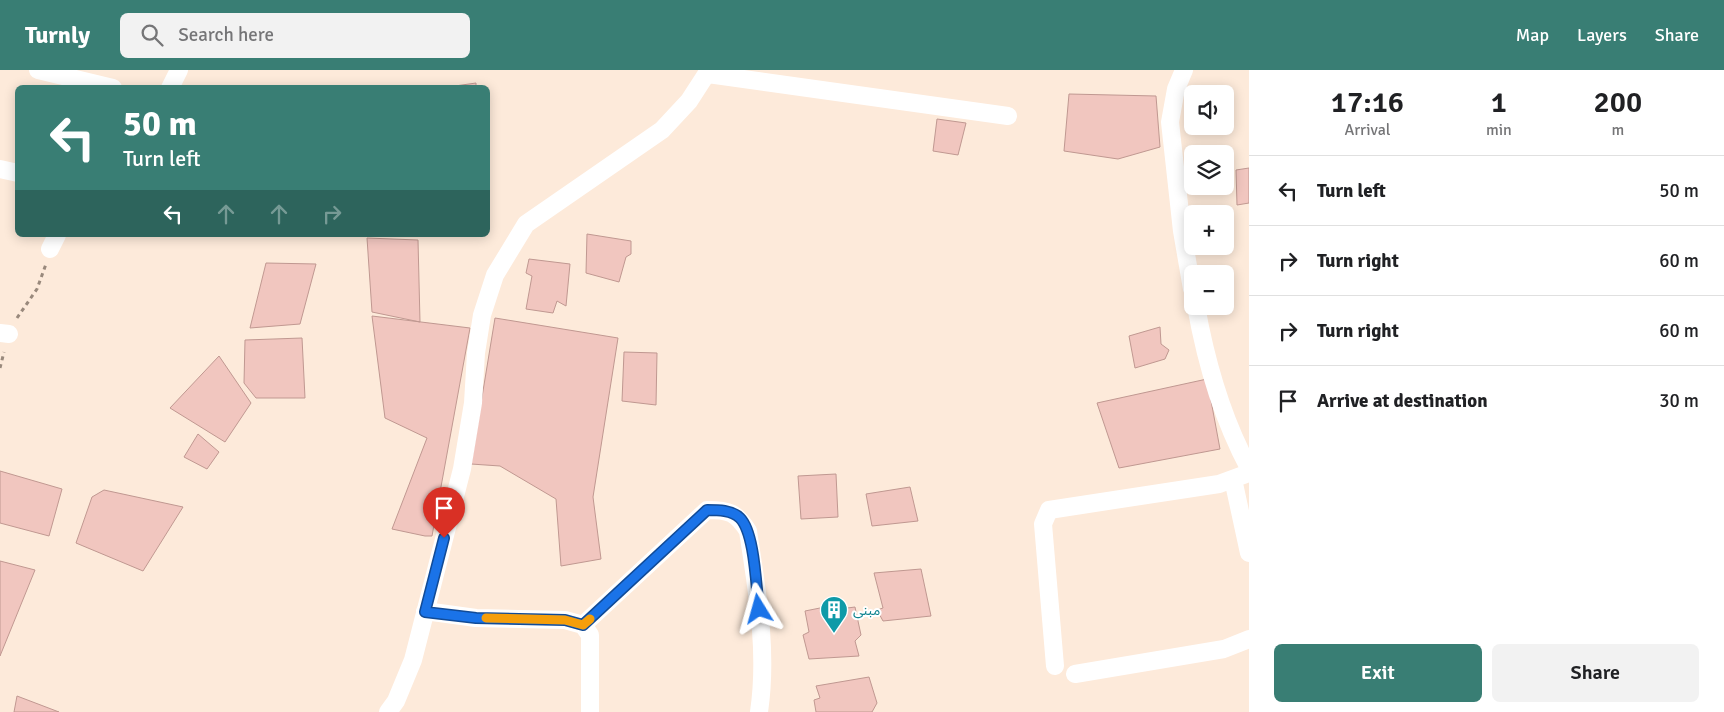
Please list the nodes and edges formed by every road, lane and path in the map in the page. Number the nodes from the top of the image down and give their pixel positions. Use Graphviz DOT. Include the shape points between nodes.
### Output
graph roads {
  1 [pos="38,70"];
  2 [pos="179,70"];
  3 [pos="1184,70"];
  4 [pos="709,72"];
  5 [pos="100,85"];
  6 [pos="172,85"];
  7 [pos="1008,116"];
  8 [pos="0,169"];
  9 [pos="15,172"];
  10 [pos="54,242"];
  11 [pos="1188,265"];
  12 [pos="1198,315"];
  13 [pos="5,333"];
  14 [pos="1249,468"];
  15 [pos="1241,476"];
  16 [pos="1249,553"];
  17 [pos="425,612"];
  18 [pos="583,625"];
  19 [pos="1249,639"];
  20 [pos="1055,666"];
  21 [pos="1075,674"];
  22 [pos="388,712"];
  23 [pos="590,712"];
  24 [pos="759,712"];
  1 -- 5 [label="street"];
  2 -- 6 [label="street"];
  3 -- 11 [label="street" via="1176,89 1170,122"];
  4 -- 7 [label="street"];
  4 -- 17 [label="street" via="690,101 662,130 526,224 494,275 482,315 476,352 470,429"];
  8 -- 9 [label="street"];
  10 -- 13 [label="path" via="37,289"];
  12 -- 14 [label="street" via="1231,435"];
  15 -- 16 [label="street"];
  15 -- 20 [label="street" via="1219,484 1164,494 1049,510 1043,524"];
  17 -- 18 [label="street" via="476,618 565,620"];
  17 -- 22 [label="street" via="413,660"];
  18 -- 23 [label="street" via="590,635"];
  18 -- 24 [label="street" via="707,510 725,510 740,518 748,530 762,629 763,684"];
  19 -- 21 [label="street" via="1224,649"];
}
